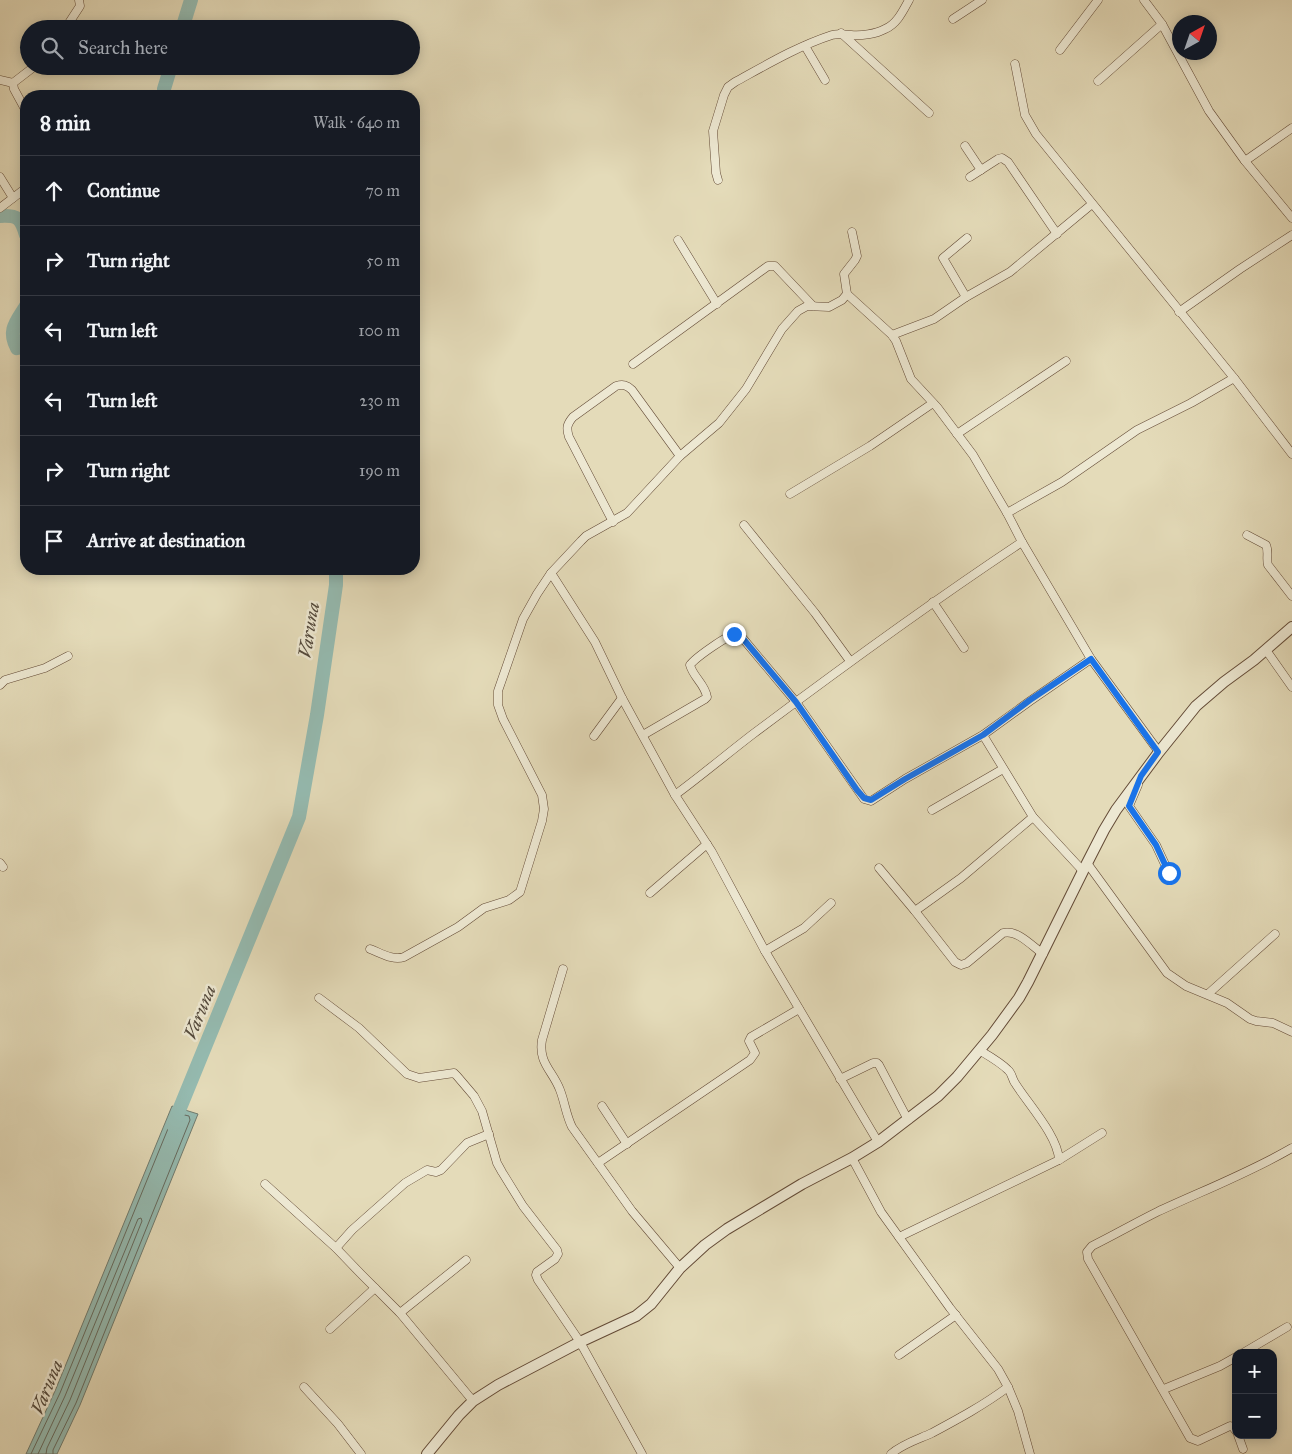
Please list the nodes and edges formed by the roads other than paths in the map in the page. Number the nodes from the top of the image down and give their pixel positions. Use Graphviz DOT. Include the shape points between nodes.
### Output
graph roads {
  1 [pos="79,0"];
  2 [pos="910,0"];
  3 [pos="982,0"];
  4 [pos="1098,0"];
  5 [pos="1144,0"];
  6 [pos="954,19"];
  7 [pos="71,20"];
  8 [pos="1162,24"];
  9 [pos="842,34"];
  10 [pos="805,46"];
  11 [pos="1060,50"];
  12 [pos="1015,64"];
  13 [pos="22,75"];
  14 [pos="0,80"];
  15 [pos="825,80"];
  16 [pos="1098,81"];
  17 [pos="13,83"];
  18 [pos="20,100"];
  19 [pos="929,113"];
  20 [pos="1292,128"];
  21 [pos="965,146"];
  22 [pos="1245,161"];
  23 [pos="981,170"];
  24 [pos="0,177"];
  25 [pos="970,177"];
  26 [pos="718,180"];
  27 [pos="20,193"];
  28 [pos="13,198"];
  29 [pos="1092,204"];
  30 [pos="0,208"];
  31 [pos="1292,218"];
  32 [pos="852,232"];
  33 [pos="1057,234"];
  34 [pos="1292,235"];
  35 [pos="967,238"];
  36 [pos="678,240"];
  37 [pos="847,294"];
  38 [pos="966,297"];
  39 [pos="717,304"];
  40 [pos="813,306"];
  41 [pos="1179,312"];
  42 [pos="892,335"];
  43 [pos="1066,361"];
  44 [pos="633,364"];
  45 [pos="1234,378"];
  46 [pos="933,403"];
  47 [pos="957,434"];
  48 [pos="1292,454"];
  49 [pos="680,456"];
  50 [pos="790,494"];
  51 [pos="1007,513"];
  52 [pos="613,522"];
  53 [pos="744,525"];
  54 [pos="1247,535"];
  55 [pos="1022,542"];
  56 [pos="551,573"];
  57 [pos="1292,596"];
  58 [pos="933,602"];
  59 [pos="1292,627"];
  60 [pos="964,648"];
  61 [pos="1266,650"];
  62 [pos="68,656"];
  63 [pos="1091,659"];
  64 [pos="850,661"];
  65 [pos="0,685"];
  66 [pos="1292,687"];
  67 [pos="622,698"];
  68 [pos="796,702"];
  69 [pos="983,735"];
  70 [pos="594,736"];
  71 [pos="643,736"];
  72 [pos="1158,752"];
  73 [pos="1003,769"];
  74 [pos="1141,776"];
  75 [pos="675,795"];
  76 [pos="932,810"];
  77 [pos="1033,817"];
  78 [pos="707,844"];
  79 [pos="1085,867"];
  80 [pos="879,868"];
  81 [pos="1169,873"];
  82 [pos="650,893"];
  83 [pos="831,903"];
  84 [pos="915,911"];
  85 [pos="1275,934"];
  86 [pos="370,949"];
  87 [pos="765,951"];
  88 [pos="1043,954"];
  89 [pos="563,969"];
  90 [pos="1208,994"];
  91 [pos="319,998"];
  92 [pos="799,1009"];
  93 [pos="1292,1032"];
  94 [pos="979,1050"];
  95 [pos="840,1079"];
  96 [pos="602,1106"];
  97 [pos="908,1120"];
  98 [pos="1102,1132"];
  99 [pos="489,1134"];
  100 [pos="878,1142"];
  101 [pos="627,1144"];
  102 [pos="1292,1148"];
  103 [pos="852,1158"];
  104 [pos="1059,1160"];
  105 [pos="598,1164"];
  106 [pos="265,1184"];
  107 [pos="899,1236"];
  108 [pos="336,1248"];
  109 [pos="466,1260"];
  110 [pos="680,1268"];
  111 [pos="375,1288"];
  112 [pos="400,1313"];
  113 [pos="956,1315"];
  114 [pos="1287,1327"];
  115 [pos="330,1329"];
  116 [pos="580,1342"];
  117 [pos="1250,1349"];
  118 [pos="898,1355"];
  119 [pos="1232,1359"];
  120 [pos="304,1387"];
  121 [pos="1008,1387"];
  122 [pos="1164,1389"];
  123 [pos="473,1401"];
  124 [pos="1232,1427"];
  125 [pos="1239,1439"];
  126 [pos="1243,1449"];
  127 [pos="361,1454"];
  128 [pos="427,1454"];
  129 [pos="642,1454"];
  130 [pos="891,1454"];
  131 [pos="1030,1454"];
  1 -- 7 [label="street" via="80,6"];
  2 -- 9 [label="street" via="886,29 851,36"];
  3 -- 6 [label="street"];
  4 -- 11 [label="street"];
  5 -- 8 [label="street"];
  8 -- 16 [label="street"];
  8 -- 22 [label="street" via="1209,111"];
  9 -- 10 [label="street"];
  9 -- 19 [label="street"];
  10 -- 15 [label="street"];
  10 -- 26 [label="street" via="728,86 713,130"];
  12 -- 29 [label="street" via="1024,114 1029,124"];
  13 -- 17 [label="street"];
  14 -- 17 [label="street"];
  17 -- 18 [label="street"];
  20 -- 22 [label="street"];
  21 -- 23 [label="street"];
  22 -- 31 [label="street"];
  23 -- 25 [label="street"];
  23 -- 33 [label="street" via="998,159 1008,162"];
  24 -- 28 [label="street"];
  27 -- 28 [label="street"];
  28 -- 30 [label="street"];
  29 -- 33 [label="street"];
  29 -- 41 [label="street"];
  32 -- 37 [label="street" via="857,256 844,274"];
  33 -- 38 [label="street" via="1010,272"];
  34 -- 41 [label="street"];
  35 -- 38 [label="street" via="943,258"];
  36 -- 39 [label="street"];
  37 -- 40 [label="street" via="829,307"];
  37 -- 42 [label="street"];
  38 -- 42 [label="street" via="934,319"];
  39 -- 40 [label="street" via="772,265"];
  39 -- 44 [label="street"];
  40 -- 49 [label="street" via="803,308 790,319 728,413"];
  41 -- 45 [label="street"];
  42 -- 46 [label="street" via="911,379"];
  43 -- 47 [label="street"];
  45 -- 48 [label="street"];
  45 -- 51 [label="street" via="1191,404 1137,430 1055,486"];
  46 -- 47 [label="street"];
  46 -- 50 [label="street"];
  47 -- 51 [label="street"];
  49 -- 52 [label="street" via="627,513"];
  49 -- 52 [label="street" via="632,390 622,384 573,416 566,428 569,437"];
  51 -- 55 [label="street"];
  52 -- 56 [label="street" via="586,536"];
  53 -- 64 [label="street"];
  54 -- 57 [label="street" via="1266,545 1268,565"];
  55 -- 58 [label="street"];
  55 -- 63 [label="street"];
  56 -- 67 [label="street" via="595,642"];
  56 -- 86 [label="street" via="523,619 498,691 503,719 544,802 542,821 520,892 509,900 484,908 458,927 399,959"];
  58 -- 60 [label="street"];
  58 -- 64 [label="street"];
  59 -- 61 [label="street"];
  61 -- 66 [label="street"];
  61 -- 72 [label="street" via="1196,706"];
  62 -- 65 [label="street" via="45,668 5,680"];
  63 -- 69 [label="street"];
  63 -- 72 [label="street"];
  64 -- 68 [label="street"];
  67 -- 70 [label="street"];
  67 -- 71 [label="street"];
  68 -- 69 [label="street" via="867,800 875,799"];
  68 -- 71 [label="street" via="737,633 690,665 707,697"];
  68 -- 75 [label="street"];
  69 -- 73 [label="street"];
  71 -- 75 [label="street"];
  72 -- 74 [label="street"];
  73 -- 76 [label="street"];
  73 -- 77 [label="street"];
  74 -- 79 [label="street" via="1116,810"];
  74 -- 81 [label="street" via="1129,806 1156,845"];
  75 -- 78 [label="street"];
  77 -- 79 [label="street"];
  77 -- 84 [label="street" via="961,878"];
  78 -- 82 [label="street"];
  78 -- 87 [label="street"];
  79 -- 88 [label="street"];
  79 -- 90 [label="street" via="1167,973 1186,986"];
  80 -- 84 [label="street"];
  83 -- 87 [label="street" via="804,928"];
  84 -- 88 [label="street" via="955,962 961,965 1010,931"];
  85 -- 90 [label="street"];
  87 -- 92 [label="street"];
  88 -- 94 [label="street" via="1019,998"];
  89 -- 105 [label="street" via="542,1040 542,1056 560,1090 568,1119"];
  90 -- 93 [label="street" via="1227,1002 1250,1019 1273,1023"];
  91 -- 99 [label="street" via="359,1028 407,1074 419,1078 454,1073 478,1103"];
  92 -- 95 [label="street"];
  92 -- 101 [label="street" via="751,1038 754,1057"];
  94 -- 97 [label="street" via="948,1086"];
  94 -- 104 [label="street" via="1010,1072 1056,1147"];
  95 -- 97 [label="street" via="873,1062 877,1063"];
  95 -- 100 [label="street"];
  96 -- 101 [label="street"];
  97 -- 100 [label="street"];
  98 -- 104 [label="street"];
  99 -- 108 [label="street" via="467,1143 441,1170 427,1170 405,1183"];
  99 -- 116 [label="street" via="502,1172 522,1206 557,1250 555,1259 536,1275"];
  100 -- 103 [label="street"];
  101 -- 105 [label="street"];
  102 -- 122 [label="street" via="1132,1225 1092,1246 1087,1252 1088,1259"];
  103 -- 107 [label="street" via="881,1212"];
  103 -- 110 [label="street" via="727,1229"];
  104 -- 107 [label="street"];
  105 -- 110 [label="street"];
  106 -- 108 [label="street"];
  107 -- 113 [label="street"];
  108 -- 111 [label="street"];
  109 -- 112 [label="street"];
  110 -- 116 [label="street" via="651,1304 636,1316"];
  111 -- 112 [label="street"];
  111 -- 115 [label="street"];
  112 -- 123 [label="street"];
  113 -- 118 [label="street"];
  113 -- 121 [label="street"];
  114 -- 117 [label="street"];
  116 -- 123 [label="street"];
  116 -- 129 [label="street"];
  119 -- 122 [label="street"];
  120 -- 127 [label="street"];
  121 -- 130 [label="street" via="990,1401"];
  121 -- 131 [label="street"];
  122 -- 124 [label="street" via="1190,1438 1198,1442"];
  123 -- 128 [label="street"];
  125 -- 126 [label="street"];
}
